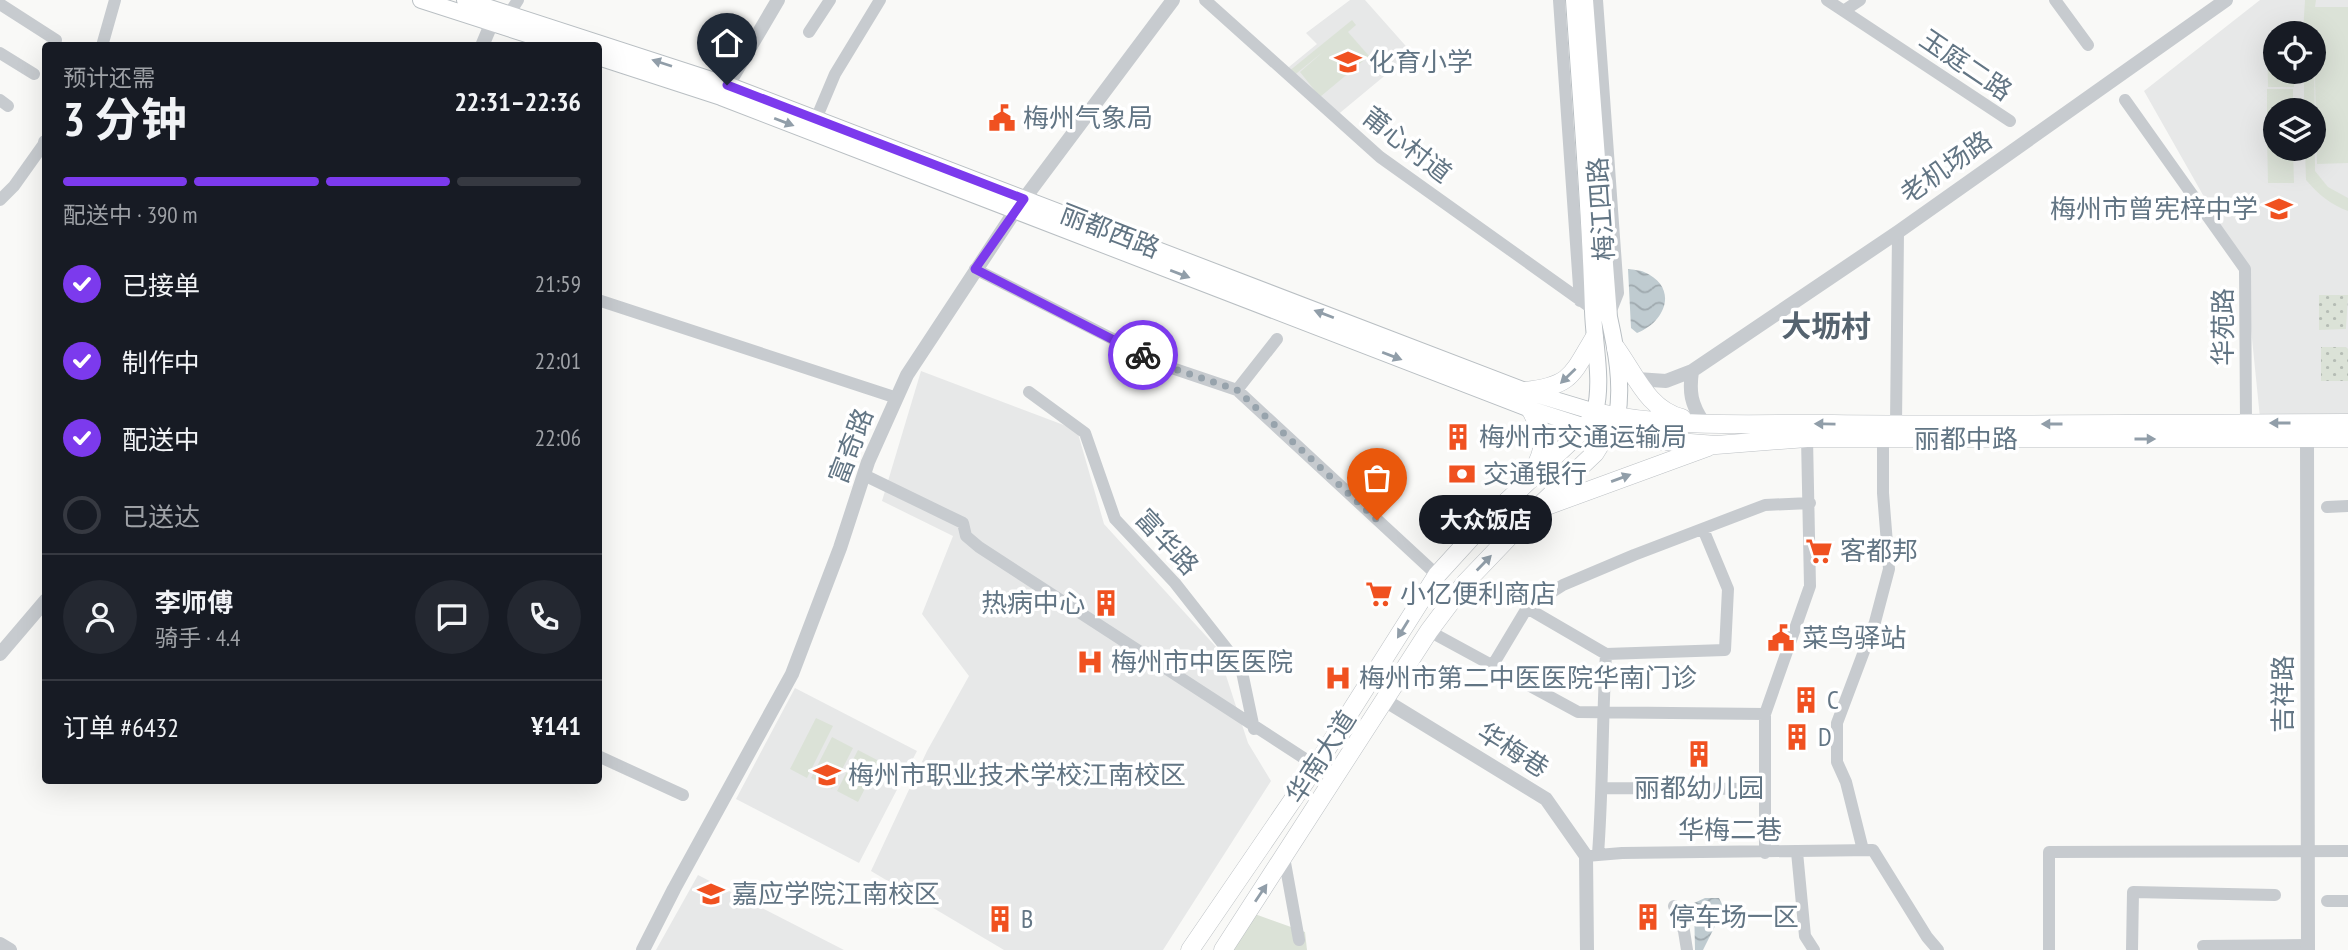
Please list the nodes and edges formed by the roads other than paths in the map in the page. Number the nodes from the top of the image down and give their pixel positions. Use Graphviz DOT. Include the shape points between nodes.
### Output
graph roads {
  1 [pos="115,0"];
  2 [pos="421,0"];
  3 [pos="465,0"];
  4 [pos="778,0"];
  5 [pos="830,0"];
  6 [pos="880,0"];
  7 [pos="1173,0"];
  8 [pos="1205,0"];
  9 [pos="1559,0"];
  10 [pos="1573,0"];
  11 [pos="1585,0"];
  12 [pos="1597,0"];
  13 [pos="1827,0"];
  14 [pos="1860,0"];
  15 [pos="2055,0"];
  16 [pos="2226,0"];
  17 [pos="0,4"];
  18 [pos="1845,10"];
  19 [pos="504,12"];
  20 [pos="809,32"];
  21 [pos="56,40"];
  22 [pos="103,42"];
  23 [pos="485,42"];
  24 [pos="557,42"];
  25 [pos="588,42"];
  26 [pos="2088,45"];
  27 [pos="602,47"];
  28 [pos="0,53"];
  29 [pos="602,58"];
  30 [pos="34,74"];
  31 [pos="724,91"];
  32 [pos="2125,100"];
  33 [pos="816,119"];
  34 [pos="2010,121"];
  35 [pos="42,146"];
  36 [pos="0,200"];
  37 [pos="1020,205"];
  38 [pos="1898,232"];
  39 [pos="975,269"];
  40 [pos="602,301"];
  41 [pos="1587,305"];
  42 [pos="1609,317"];
  43 [pos="1594,338"];
  44 [pos="1277,339"];
  45 [pos="1616,348"];
  46 [pos="1692,371"];
  47 [pos="1637,379"];
  48 [pos="1237,390"];
  49 [pos="1525,391"];
  50 [pos="1029,392"];
  51 [pos="897,398"];
  52 [pos="1531,409"];
  53 [pos="1616,417"];
  54 [pos="1590,419"];
  55 [pos="1703,422"];
  56 [pos="2246,423"];
  57 [pos="2348,423"];
  58 [pos="1896,425"];
  59 [pos="1607,434"];
  60 [pos="1807,438"];
  61 [pos="2307,438"];
  62 [pos="2348,438"];
  63 [pos="1883,439"];
  64 [pos="1716,445"];
  65 [pos="864,475"];
  66 [pos="1525,484"];
  67 [pos="1809,503"];
  68 [pos="2348,506"];
  69 [pos="2327,507"];
  70 [pos="1534,511"];
  71 [pos="1703,529"];
  72 [pos="1437,575"];
  73 [pos="42,605"];
  74 [pos="1527,607"];
  75 [pos="1429,631"];
  76 [pos="0,654"];
  77 [pos="1606,654"];
  78 [pos="1494,663"];
  79 [pos="1386,701"];
  80 [pos="1603,712"];
  81 [pos="1765,714"];
  82 [pos="1256,736"];
  83 [pos="602,759"];
  84 [pos="1316,766"];
  85 [pos="1603,788"];
  86 [pos="1765,789"];
  87 [pos="683,795"];
  88 [pos="1278,822"];
  89 [pos="1300,834"];
  90 [pos="1868,850"];
  91 [pos="2307,851"];
  92 [pos="2348,851"];
  93 [pos="1797,852"];
  94 [pos="1765,853"];
  95 [pos="1592,855"];
  96 [pos="1284,857"];
  97 [pos="2275,895"];
  98 [pos="2327,901"];
  99 [pos="2348,901"];
  100 [pos="1674,906"];
  101 [pos="1298,940"];
  102 [pos="0,944"];
  103 [pos="2203,946"];
  104 [pos="2231,948"];
  105 [pos="2308,948"];
  106 [pos="10,950"];
  107 [pos="643,950"];
  108 [pos="1189,950"];
  109 [pos="1223,950"];
  110 [pos="1587,950"];
  111 [pos="1687,950"];
  112 [pos="1814,950"];
  113 [pos="1938,950"];
  114 [pos="2049,950"];
  115 [pos="2132,950"];
  1 -- 22 [label="street"];
  2 -- 19 [label="main road, 丽都西路"];
  3 -- 19 [label="main road, 丽都西路"];
  4 -- 31 [label="street"];
  5 -- 20 [label="street"];
  6 -- 33 [label="street" via="835,74"];
  7 -- 37 [label="street, 富奇路"];
  8 -- 41 [label="street, 莆心村道" via="1380,157"];
  9 -- 41 [label="street"];
  10 -- 41 [label="main road, 梅江四路" via="1592,262"];
  11 -- 42 [label="main road, 梅江四路"];
  12 -- 42 [label="street" via="1618,293"];
  13 -- 18 [label="street, 玉庭二路"];
  14 -- 18 [label="street"];
  15 -- 26 [label="street"];
  16 -- 38 [label="street, 老机场路"];
  17 -- 21 [label="street"];
  18 -- 34 [label="street, 玉庭二路"];
  19 -- 23 [label="street"];
  19 -- 24 [label="main road, 丽都西路"];
  25 -- 19 [label="main road, 丽都西路, one-way"];
  31 -- 27 [label="main road, 丽都西路, one-way"];
  28 -- 30 [label="street"];
  29 -- 31 [label="main road, 丽都西路"];
  31 -- 33 [label="main road, 丽都西路"];
  31 -- 37 [label="main road, 丽都西路, one-way"];
  32 -- 56 [label="street, 华苑路" via="2245,269"];
  33 -- 37 [label="main road, 丽都西路"];
  35 -- 36 [label="street"];
  37 -- 39 [label="street, 富奇路"];
  49 -- 37 [label="main road, 丽都西路, one-way"];
  37 -- 52 [label="main road, 丽都西路, one-way"];
  38 -- 46 [label="street, 老机场路"];
  38 -- 58 [label="street"];
  39 -- 48 [label="street" via="1166,366"];
  39 -- 51 [label="street, 富奇路"];
  40 -- 51 [label="street"];
  41 -- 43 [label="main road, 梅江四路"];
  42 -- 45 [label="main road, 梅江四路"];
  43 -- 49 [label="main road, one-way" via="1560,384"];
  43 -- 54 [label="main road, 梅江四路" via="1599,394"];
  44 -- 48 [label="street"];
  45 -- 47 [label="main road"];
  45 -- 53 [label="main road, 梅江四路" via="1620,401"];
  46 -- 47 [label="street, 老机场路" via="1666,381"];
  46 -- 55 [label="street" via="1691,403"];
  47 -- 55 [label="main road" via="1662,410"];
  48 -- 72 [label="street"];
  49 -- 54 [label="main road, 丽都西路"];
  50 -- 82 [label="street, 富华路" via="1086,433 1115,519 1175,583 1241,667"];
  51 -- 65 [label="street, 富奇路"];
  52 -- 54 [label="main road, 丽都西路"];
  52 -- 66 [label="main road" via="1544,436 1537,464"];
  53 -- 54 [label="main road, 丽都中路"];
  53 -- 55 [label="main road, 丽都中路"];
  53 -- 59 [label="main road, 华南大道"];
  54 -- 59 [label="main road, 丽都中路"];
  54 -- 66 [label="main road, 华南大道"];
  58 -- 55 [label="main road, 丽都中路, one-way"];
  57 -- 56 [label="main road, 丽都中路, one-way"];
  56 -- 58 [label="main road, 丽都中路, one-way"];
  59 -- 64 [label="main road, 丽都中路"];
  59 -- 70 [label="main road, 华南大道" via="1595,453"];
  60 -- 63 [label="main road, 丽都中路"];
  60 -- 64 [label="main road, 丽都中路"];
  60 -- 67 [label="street"];
  61 -- 62 [label="main road, 丽都中路"];
  63 -- 61 [label="main road, 丽都中路, one-way"];
  61 -- 91 [label="street, 吉祥路"];
  63 -- 90 [label="street" via="1889,569 1875,622 1837,723 1837,762"];
  70 -- 64 [label="main road, one-way"];
  65 -- 84 [label="street" via="963,523 966,536 979,547"];
  65 -- 107 [label="street, 富奇路" via="792,674"];
  66 -- 72 [label="main road, 华南大道"];
  67 -- 71 [label="street" via="1765,505"];
  67 -- 81 [label="street" via="1810,586"];
  68 -- 69 [label="street"];
  75 -- 70 [label="main road, 华南大道, one-way" via="1465,583"];
  71 -- 74 [label="street" via="1563,585"];
  71 -- 77 [label="street" via="1728,589 1725,650"];
  72 -- 84 [label="main road, 华南大道, one-way"];
  73 -- 76 [label="street"];
  74 -- 77 [label="street"];
  74 -- 78 [label="street"];
  75 -- 79 [label="main road, 华南大道"];
  75 -- 80 [label="street" via="1578,712"];
  77 -- 80 [label="street"];
  79 -- 89 [label="main road, 华南大道"];
  79 -- 95 [label="street, 华梅巷" via="1546,799"];
  80 -- 81 [label="street"];
  80 -- 85 [label="street"];
  81 -- 86 [label="street"];
  83 -- 87 [label="street"];
  84 -- 88 [label="main road, 华南大道"];
  85 -- 86 [label="street"];
  85 -- 95 [label="street"];
  86 -- 94 [label="street"];
  88 -- 89 [label="main road"];
  88 -- 108 [label="main road, 华南大道"];
  89 -- 96 [label="main road, 华南大道"];
  90 -- 93 [label="street, 华梅二巷"];
  90 -- 113 [label="street"];
  91 -- 92 [label="street"];
  91 -- 105 [label="street, 吉祥路"];
  91 -- 114 [label="street" via="2049,852"];
  93 -- 94 [label="street, 华梅二巷"];
  93 -- 112 [label="street" via="1805,936"];
  94 -- 95 [label="street, 华梅二巷"];
  95 -- 110 [label="street"];
  96 -- 101 [label="street"];
  109 -- 96 [label="main road, 华南大道, one-way"];
  97 -- 115 [label="street" via="2133,892"];
  98 -- 99 [label="street"];
  100 -- 111 [label="street"];
  102 -- 106 [label="street"];
  103 -- 104 [label="street"];
  104 -- 105 [label="street"];
}
